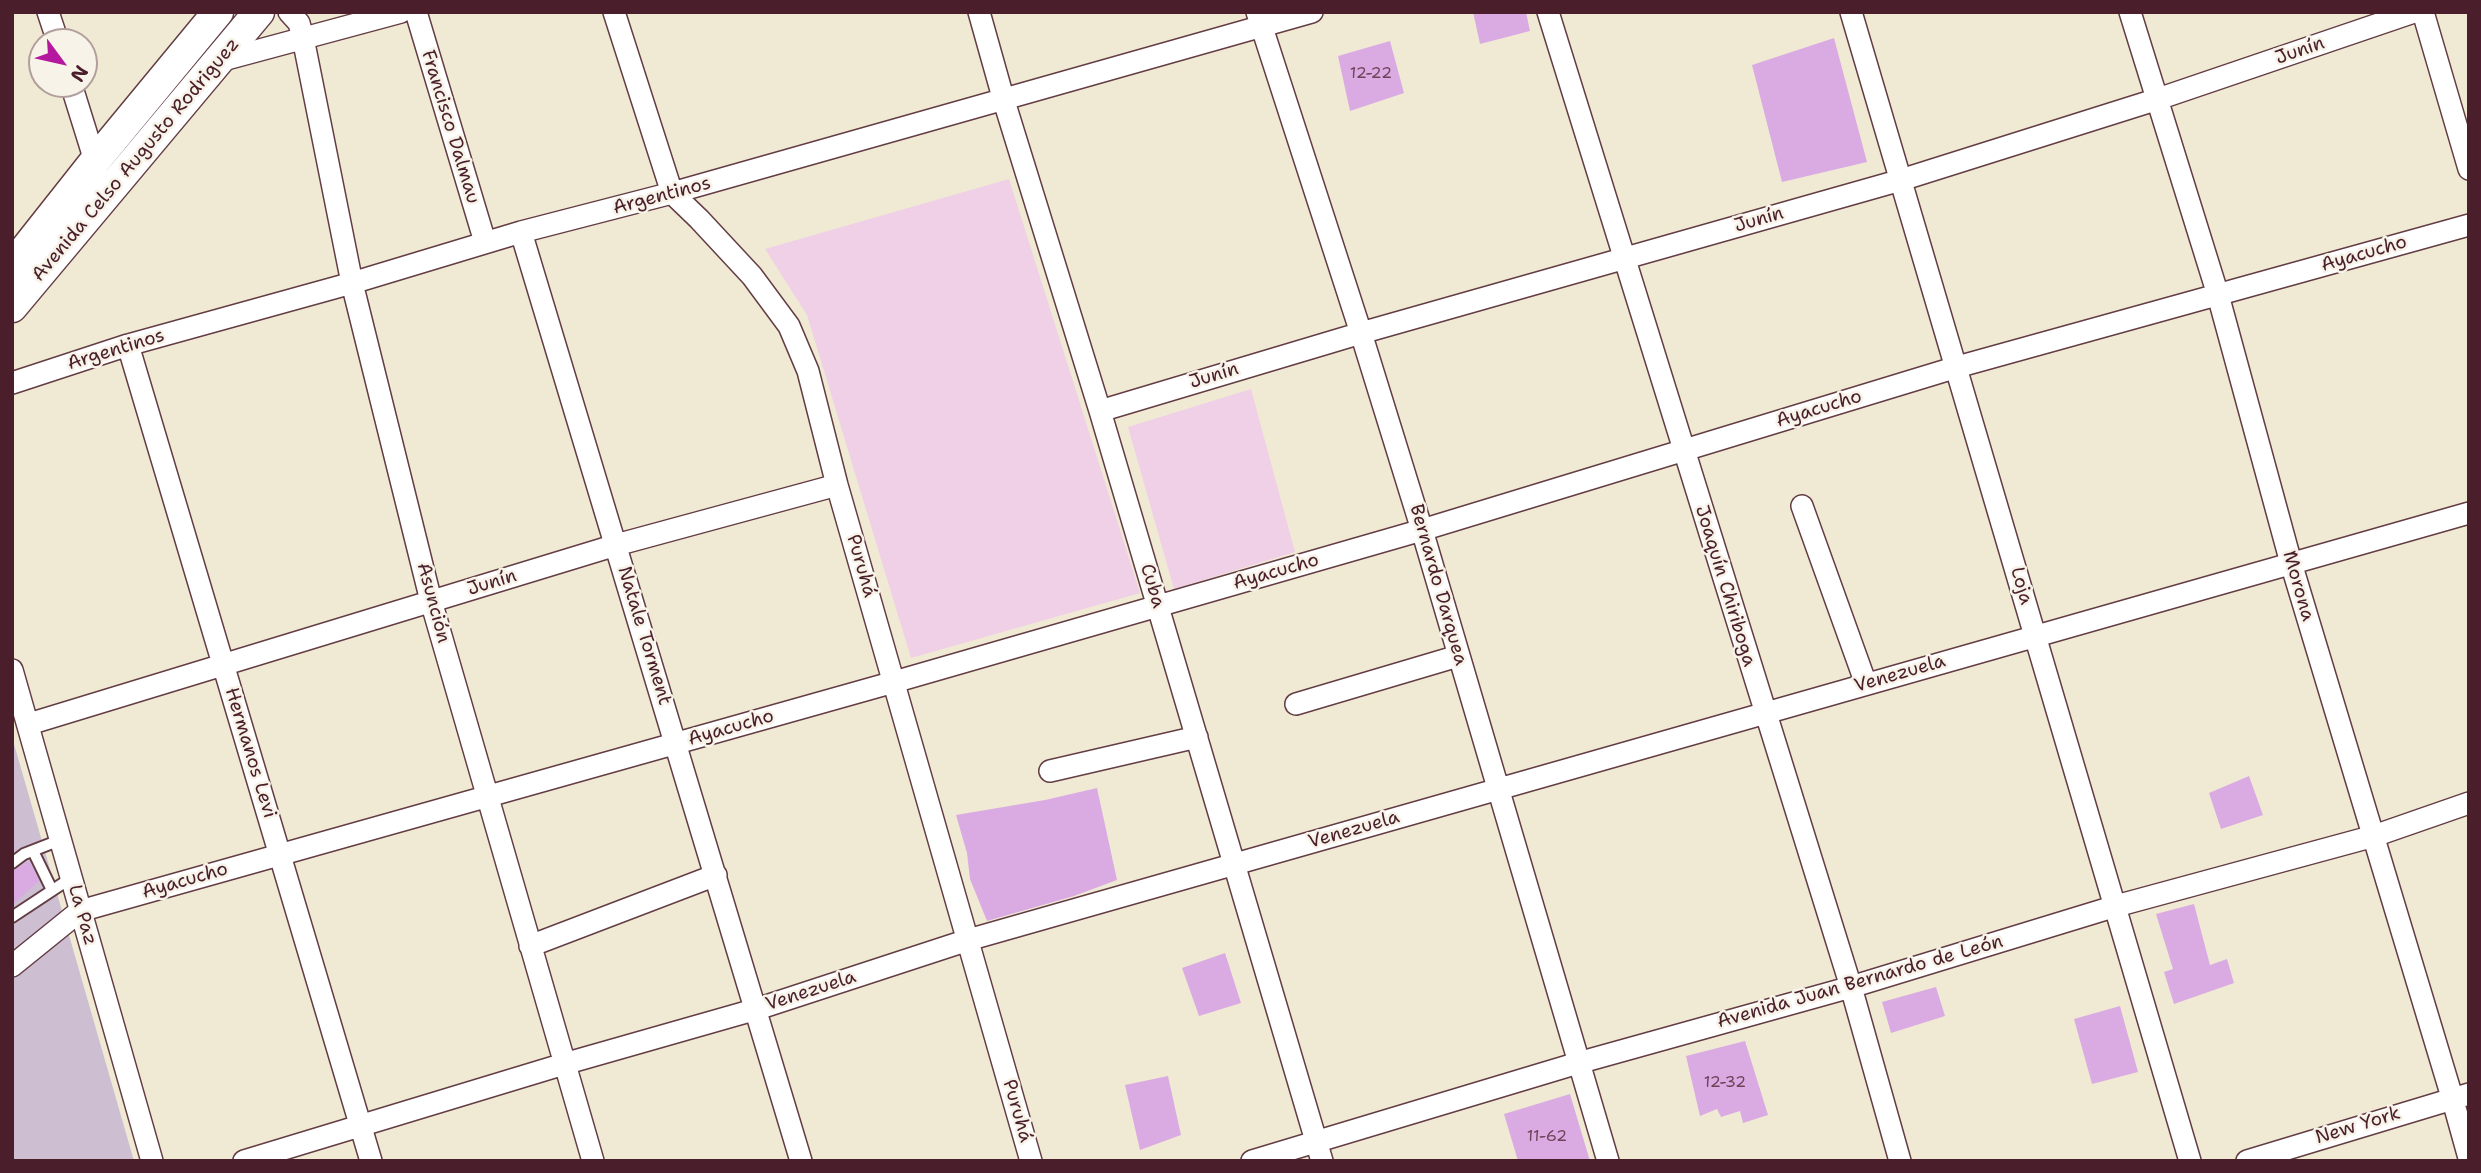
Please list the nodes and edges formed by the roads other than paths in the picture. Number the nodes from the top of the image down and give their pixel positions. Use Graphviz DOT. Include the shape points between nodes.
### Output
graph roads {
  1 [pos="218,12"];
  2 [pos="259,12"];
  3 [pos="401,12"];
  4 [pos="416,12"];
  5 [pos="614,12"];
  6 [pos="979,12"];
  7 [pos="1312,12"];
  8 [pos="1548,12"];
  9 [pos="1851,12"];
  10 [pos="2130,12"];
  11 [pos="2414,12"];
  12 [pos="2423,12"];
  13 [pos="1260,19"];
  14 [pos="298,22"];
  15 [pos="219,61"];
  16 [pos="75,98"];
  17 [pos="2158,99"];
  18 [pos="1004,101"];
  19 [pos="95,160"];
  20 [pos="2469,169"];
  21 [pos="1901,180"];
  22 [pos="673,193"];
  23 [pos="2469,225"];
  24 [pos="521,232"];
  25 [pos="485,242"];
  26 [pos="1624,258"];
  27 [pos="12,265"];
  28 [pos="352,283"];
  29 [pos="2218,295"];
  30 [pos="12,307"];
  31 [pos="1361,333"];
  32 [pos="128,345"];
  33 [pos="1957,367"];
  34 [pos="12,383"];
  35 [pos="1100,411"];
  36 [pos="1682,450"];
  37 [pos="837,485"];
  38 [pos="1802,506"];
  39 [pos="2469,513"];
  40 [pos="1422,530"];
  41 [pos="616,545"];
  42 [pos="2291,563"];
  43 [pos="431,601"];
  44 [pos="1158,606"];
  45 [pos="2036,635"];
  46 [pos="1458,656"];
  47 [pos="224,665"];
  48 [pos="12,670"];
  49 [pos="894,682"];
  50 [pos="1866,684"];
  51 [pos="1296,704"];
  52 [pos="1765,713"];
  53 [pos="29,724"];
  54 [pos="1197,737"];
  55 [pos="676,743"];
  56 [pos="1050,771"];
  57 [pos="1497,789"];
  58 [pos="486,796"];
  59 [pos="2469,803"];
  60 [pos="2374,836"];
  61 [pos="60,840"];
  62 [pos="33,851"];
  63 [pos="280,854"];
  64 [pos="12,863"];
  65 [pos="1235,864"];
  66 [pos="716,876"];
  67 [pos="71,878"];
  68 [pos="52,890"];
  69 [pos="2116,906"];
  70 [pos="80,911"];
  71 [pos="12,917"];
  72 [pos="968,940"];
  73 [pos="530,946"];
  74 [pos="12,966"];
  75 [pos="1851,987"];
  76 [pos="757,1009"];
  77 [pos="1578,1063"];
  78 [pos="564,1064"];
  79 [pos="2461,1095"];
  80 [pos="360,1126"];
  81 [pos="1319,1151"];
  82 [pos="2469,1158"];
  83 [pos="152,1161"];
  84 [pos="244,1161"];
  85 [pos="371,1161"];
  86 [pos="593,1161"];
  87 [pos="802,1161"];
  88 [pos="1031,1161"];
  89 [pos="1252,1161"];
  90 [pos="1608,1161"];
  91 [pos="1900,1161"];
  92 [pos="2190,1161"];
  93 [pos="2247,1161"];
  1 -- 19 [label="street, Avenida Celso Augusto Rodriguez"];
  2 -- 15 [label="street, Avenida Celso Augusto Rodriguez"];
  3 -- 14 [label="street"];
  4 -- 25 [label="street, Francisco Dalmau"];
  5 -- 22 [label="street, Puruhá"];
  6 -- 18 [label="street, Cuba"];
  7 -- 13 [label="street, Argentinos"];
  8 -- 26 [label="street, Joaquín Chiriboga"];
  9 -- 21 [label="street, Loja"];
  10 -- 17 [label="street, Morona"];
  11 -- 17 [label="street, Junín"];
  12 -- 20 [label="street"];
  13 -- 18 [label="street, Argentinos"];
  13 -- 31 [label="street, Bernardo Darquea"];
  14 -- 15 [label="street"];
  14 -- 28 [label="street, Asunción"];
  15 -- 30 [label="street, Avenida Celso Augusto Rodriguez"];
  16 -- 19 [label="street"];
  17 -- 21 [label="street, Junín"];
  17 -- 29 [label="street, Morona"];
  18 -- 22 [label="street, Argentinos"];
  18 -- 35 [label="street, Cuba"];
  19 -- 27 [label="street, Avenida Celso Augusto Rodriguez"];
  21 -- 26 [label="street, Junín"];
  21 -- 33 [label="street, Loja"];
  22 -- 24 [label="street, Argentinos"];
  22 -- 37 [label="street, Puruhá" via="752,276 789,326 808,371"];
  23 -- 29 [label="street, Ayacucho"];
  24 -- 25 [label="street, Argentinos"];
  24 -- 41 [label="street, Natale Torment"];
  25 -- 28 [label="street, Argentinos"];
  26 -- 31 [label="street, Junín"];
  26 -- 36 [label="street, Joaquín Chiriboga"];
  28 -- 32 [label="street, Argentinos"];
  28 -- 43 [label="street, Asunción"];
  29 -- 33 [label="street, Ayacucho"];
  29 -- 42 [label="street, Morona"];
  31 -- 35 [label="street, Junín"];
  31 -- 40 [label="street, Bernardo Darquea"];
  32 -- 34 [label="street, Argentinos"];
  32 -- 47 [label="street, Hermanos Levi"];
  33 -- 36 [label="street, Ayacucho"];
  33 -- 45 [label="street, Loja"];
  35 -- 44 [label="street, Cuba"];
  36 -- 40 [label="street, Ayacucho"];
  36 -- 52 [label="street, Joaquín Chiriboga"];
  37 -- 41 [label="street, Junín"];
  37 -- 49 [label="street, Puruhá"];
  38 -- 50 [label="street"];
  39 -- 42 [label="street, Venezuela"];
  40 -- 44 [label="street, Ayacucho"];
  40 -- 46 [label="street, Bernardo Darquea"];
  41 -- 43 [label="street, Junín"];
  41 -- 55 [label="street, Natale Torment"];
  42 -- 45 [label="street, Venezuela"];
  42 -- 60 [label="street, Morona"];
  43 -- 47 [label="street, Junín"];
  43 -- 58 [label="street, Asunción"];
  44 -- 49 [label="street, Ayacucho"];
  44 -- 54 [label="street, Cuba"];
  45 -- 50 [label="street, Venezuela"];
  45 -- 69 [label="street, Loja"];
  46 -- 51 [label="street"];
  46 -- 57 [label="street, Bernardo Darquea"];
  47 -- 53 [label="street, Junín"];
  47 -- 63 [label="street, Hermanos Levi"];
  48 -- 53 [label="street, La Paz"];
  49 -- 55 [label="street, Ayacucho"];
  49 -- 72 [label="street, Puruhá"];
  50 -- 52 [label="street, Venezuela"];
  52 -- 57 [label="street, Venezuela"];
  52 -- 75 [label="street, Joaquín Chiriboga"];
  53 -- 61 [label="street, La Paz"];
  54 -- 56 [label="street"];
  54 -- 65 [label="street, Cuba"];
  55 -- 58 [label="street, Ayacucho"];
  55 -- 66 [label="street, Natale Torment"];
  57 -- 65 [label="street, Venezuela"];
  57 -- 77 [label="street, Bernardo Darquea"];
  58 -- 63 [label="street, Ayacucho"];
  58 -- 73 [label="street, Asunción"];
  59 -- 60 [label="street, Avenida Juan Bernardo de León"];
  60 -- 69 [label="street, Avenida Juan Bernardo de León"];
  60 -- 79 [label="street, Morona"];
  61 -- 62 [label="lane"];
  61 -- 67 [label="street, La Paz"];
  62 -- 64 [label="lane"];
  62 -- 68 [label="lane"];
  63 -- 70 [label="street, Ayacucho"];
  63 -- 80 [label="street, Hermanos Levi"];
  65 -- 72 [label="street, Venezuela"];
  65 -- 81 [label="street, Cuba"];
  66 -- 73 [label="street"];
  66 -- 76 [label="street, Natale Torment"];
  67 -- 68 [label="lane"];
  67 -- 70 [label="street, La Paz"];
  68 -- 71 [label="lane"];
  69 -- 75 [label="street, Avenida Juan Bernardo de León"];
  69 -- 92 [label="street, Loja"];
  70 -- 74 [label="street"];
  70 -- 83 [label="street, La Paz"];
  72 -- 76 [label="street, Venezuela"];
  72 -- 88 [label="street, Puruhá"];
  73 -- 78 [label="street, Asunción"];
  75 -- 77 [label="street, Avenida Juan Bernardo de León"];
  75 -- 91 [label="street, Joaquín Chiriboga"];
  76 -- 78 [label="street, Venezuela"];
  76 -- 87 [label="street, Natale Torment"];
  77 -- 81 [label="street, Avenida Juan Bernardo de León"];
  77 -- 90 [label="street, Bernardo Darquea"];
  78 -- 80 [label="street, Venezuela"];
  78 -- 86 [label="street, Asunción"];
  79 -- 82 [label="street, Morona"];
  79 -- 93 [label="street, New York"];
  80 -- 84 [label="street, Venezuela"];
  80 -- 85 [label="street, Hermanos Levi"];
  81 -- 89 [label="street, Avenida Juan Bernardo de León"];
}
